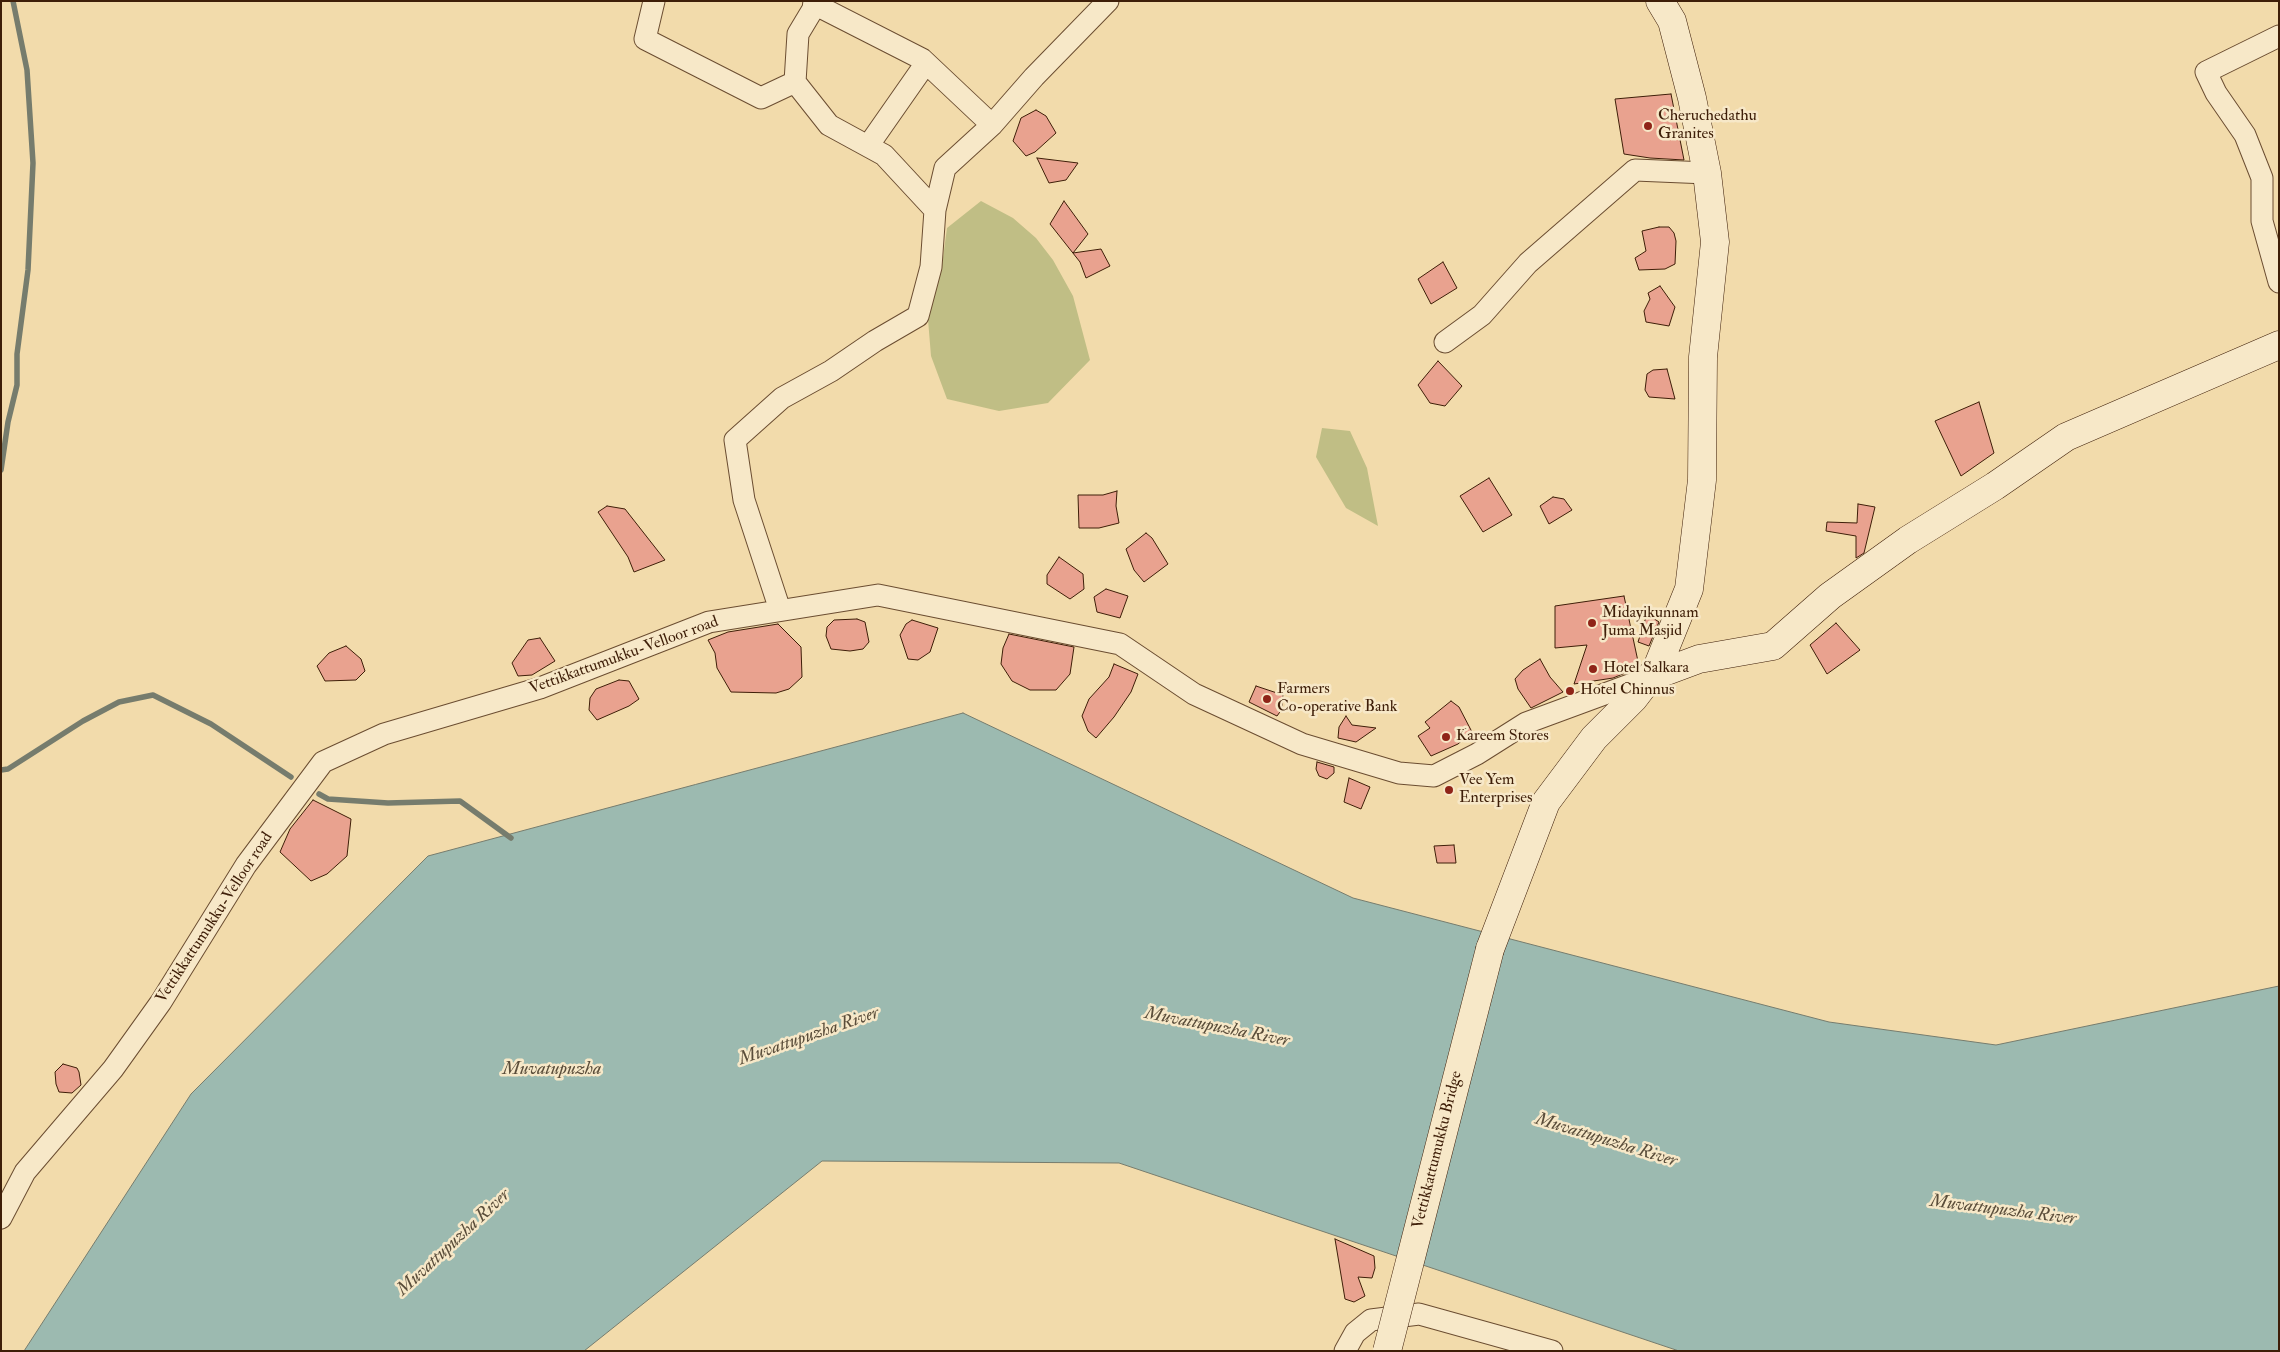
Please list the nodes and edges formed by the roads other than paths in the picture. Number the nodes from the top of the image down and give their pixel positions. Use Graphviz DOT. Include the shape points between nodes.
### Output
graph roads {
  1 [pos="654,1"];
  2 [pos="1108,1"];
  3 [pos="1660,1"];
  4 [pos="814,2"];
  5 [pos="2279,36"];
  6 [pos="926,63"];
  7 [pos="795,82"];
  8 [pos="992,125"];
  9 [pos="868,146"];
  10 [pos="1707,173"];
  11 [pos="935,210"];
  12 [pos="2279,282"];
  13 [pos="1445,342"];
  14 [pos="2279,345"];
  15 [pos="780,610"];
  16 [pos="1648,678"];
  17 [pos="1,1218"];
  18 [pos="1345,1351"];
  19 [pos="1387,1351"];
  20 [pos="1552,1351"];
  1 -- 7 [label="street" via="644,39 761,98"];
  2 -- 8 [label="street"];
  3 -- 10 [label="main road, Vettikkattumukku Bridge" via="1672,21"];
  4 -- 6 [label="street"];
  4 -- 7 [label="street" via="813,10 798,34"];
  5 -- 12 [label="street" via="2206,72 2245,135 2262,178 2262,222"];
  6 -- 8 [label="street"];
  6 -- 9 [label="street"];
  7 -- 9 [label="street" via="829,125"];
  8 -- 11 [label="street" via="945,168"];
  9 -- 11 [label="street" via="884,154"];
  10 -- 13 [label="street" via="1635,170 1528,263 1482,315"];
  10 -- 16 [label="main road, Vettikkattumukku Bridge" via="1715,242 1703,357 1702,480 1688,589 1657,668"];
  11 -- 15 [label="street" via="931,267 918,316 782,398 735,440 744,500"];
  14 -- 16 [label="main road" via="2066,437 1996,486 1908,540 1830,596 1773,646 1699,659"];
  15 -- 16 [label="street, Vettikkattumukku-Velloor road" via="878,595 1120,644 1194,694 1302,744 1399,773 1434,776 1526,723"];
  15 -- 17 [label="street, Vettikkattumukku-Velloor road" via="709,622 540,688 384,734 323,762 246,865 161,1002 114,1069 25,1172"];
  16 -- 19 [label="main road, Vettikkattumukku Bridge, bridge" via="1634,698 1594,738 1546,802 1490,949"];
  18 -- 20 [label="street" via="1355,1333 1371,1320 1419,1314"];
}
